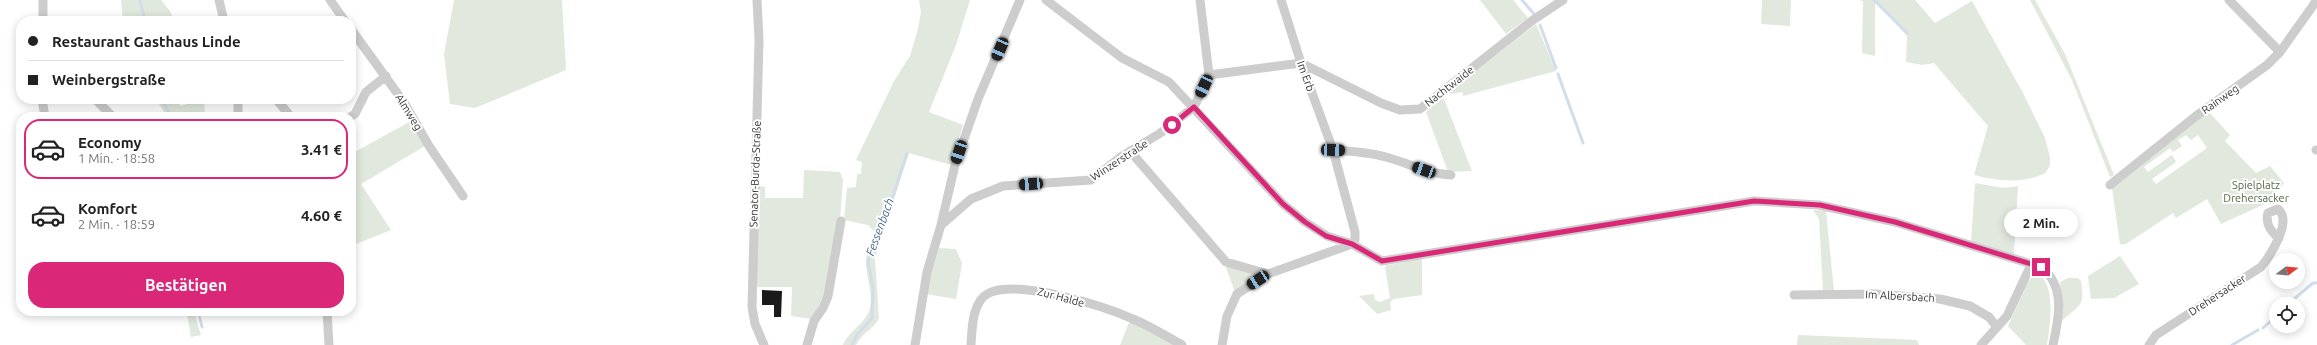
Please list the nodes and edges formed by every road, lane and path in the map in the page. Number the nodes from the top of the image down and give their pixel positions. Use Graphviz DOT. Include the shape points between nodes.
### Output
graph roads {
  1 [pos="43,0"];
  2 [pos="218,0"];
  3 [pos="330,0"];
  4 [pos="757,0"];
  5 [pos="1020,0"];
  6 [pos="1046,0"];
  7 [pos="1200,0"];
  8 [pos="1282,0"];
  9 [pos="1562,0"];
  10 [pos="2229,0"];
  11 [pos="2316,0"];
  12 [pos="43,16"];
  13 [pos="223,16"];
  14 [pos="341,16"];
  15 [pos="356,36"];
  16 [pos="2280,52"];
  17 [pos="1300,63"];
  18 [pos="1209,75"];
  19 [pos="386,76"];
  20 [pos="100,104"];
  21 [pos="280,104"];
  22 [pos="1194,107"];
  23 [pos="108,112"];
  24 [pos="287,112"];
  25 [pos="355,112"];
  26 [pos="1333,150"];
  27 [pos="1130,152"];
  28 [pos="1451,175"];
  29 [pos="2110,185"];
  30 [pos="463,196"];
  31 [pos="840,221"];
  32 [pos="941,225"];
  33 [pos="2279,238"];
  34 [pos="1352,244"];
  35 [pos="2032,263"];
  36 [pos="1268,274"];
  37 [pos="1794,295"];
  38 [pos="327,316"];
  39 [pos="1998,326"];
  40 [pos="329,345"];
  41 [pos="764,345"];
  42 [pos="807,345"];
  43 [pos="915,345"];
  44 [pos="971,345"];
  45 [pos="1182,345"];
  46 [pos="1222,345"];
  47 [pos="1980,345"];
  48 [pos="2053,345"];
  49 [pos="2149,345"];
  1 -- 12 [label="street"];
  2 -- 13 [label="street"];
  3 -- 14 [label="street"];
  4 -- 41 [label="street, Senator-Burda-Straße" via="759,40 752,307 755,324"];
  5 -- 32 [label="street" via="970,122 955,165"];
  6 -- 22 [label="street" via="1122,58 1169,82"];
  7 -- 18 [label="street"];
  8 -- 17 [label="street, Im Erb"];
  9 -- 17 [label="street, Nachtwaide" via="1420,109 1400,110"];
  10 -- 16 [label="street"];
  11 -- 16 [label="street, Rainweg"];
  15 -- 19 [label="street, Almweg"];
  16 -- 29 [label="street, Rainweg" via="2267,65 2196,116"];
  17 -- 18 [label="street"];
  17 -- 26 [label="street, Im Erb"];
  18 -- 22 [label="street, Winzerstraße"];
  19 -- 25 [label="street" via="366,92"];
  19 -- 30 [label="street, Almweg"];
  20 -- 23 [label="street"];
  21 -- 24 [label="street"];
  22 -- 27 [label="street, Winzerstraße"];
  22 -- 34 [label="street" via="1283,204 1326,236"];
  26 -- 28 [label="street" via="1379,155 1436,174"];
  26 -- 34 [label="street, Im Erb" via="1355,232"];
  27 -- 32 [label="street, Winzerstraße" via="1091,180 1003,186 971,199"];
  27 -- 36 [label="street" via="1226,262"];
  31 -- 42 [label="street" via="828,296 814,321"];
  32 -- 43 [label="street" via="927,272"];
  33 -- 49 [label="street, Drehersacker" via="2261,267 2156,335"];
  34 -- 35 [label="street" via="1382,261 1754,201 1820,205 1895,222"];
  34 -- 36 [label="street"];
  35 -- 39 [label="street" via="2007,316"];
  35 -- 48 [label="street" via="2049,273 2054,281 2058,301"];
  36 -- 46 [label="street" via="1237,294 1227,316"];
  37 -- 39 [label="street, Im Albersbach" via="1875,294 1940,299 1970,306 1989,317"];
  38 -- 40 [label="street"];
  39 -- 47 [label="street"];
  44 -- 45 [label="street, Zur Halde" via="972,325 982,299 996,291 1026,289 1046,291 1133,319"];
}
